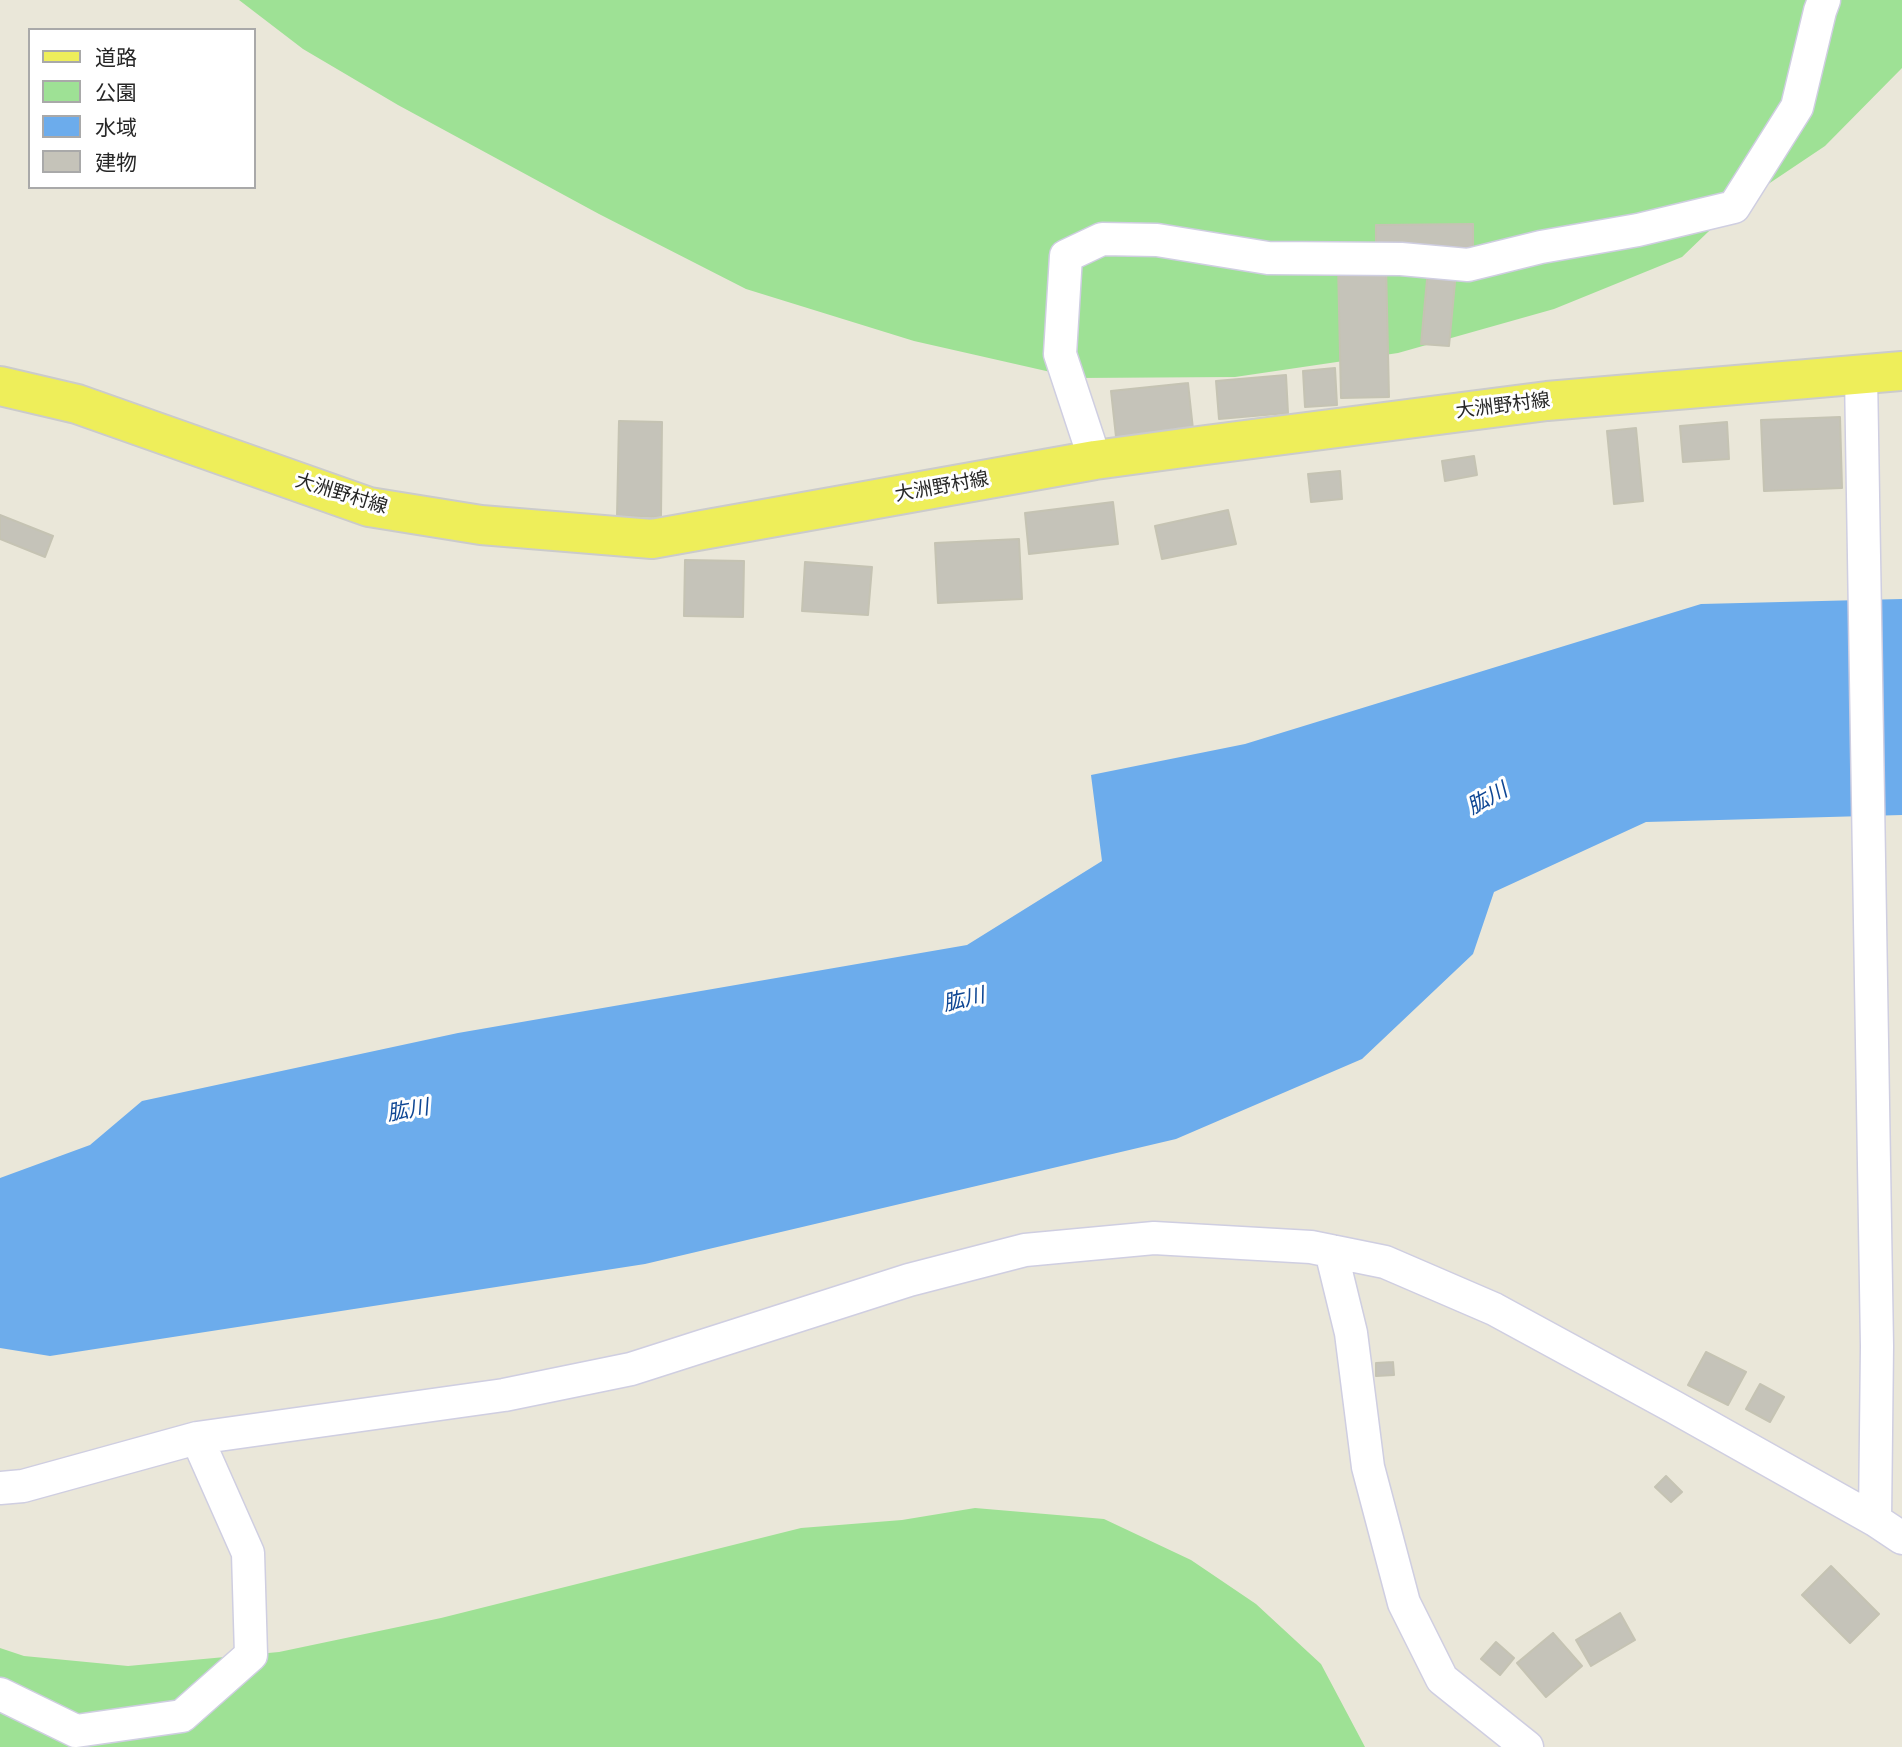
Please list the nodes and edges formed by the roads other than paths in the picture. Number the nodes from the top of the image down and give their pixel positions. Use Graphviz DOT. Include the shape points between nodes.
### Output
graph roads {
  1 [pos="1824,0"];
  2 [pos="1902,371"];
  3 [pos="1861,373"];
  4 [pos="0,386"];
  5 [pos="1095,460"];
  6 [pos="1331,1251"];
  7 [pos="197,1438"];
  8 [pos="0,1488"];
  9 [pos="1875,1520"];
  10 [pos="1902,1538"];
  11 [pos="0,1694"];
  12 [pos="1527,1747"];
  1 -- 5 [label="street" via="1797,107 1734,207 1468,265 1401,259 1268,258 1157,240 1102,239 1066,256 1060,354"];
  2 -- 3 [label="main road, 大洲野村線"];
  3 -- 5 [label="main road, 大洲野村線" via="1547,401"];
  3 -- 9 [label="street" via="1877,1346"];
  4 -- 5 [label="main road, 大洲野村線" via="78,404 369,508 481,525 652,539"];
  6 -- 7 [label="street" via="1154,1238 1025,1250 909,1280 631,1369 504,1395"];
  6 -- 9 [label="street" via="1385,1262 1494,1309"];
  6 -- 12 [label="street" via="1351,1333 1368,1467 1405,1603 1442,1679"];
  7 -- 8 [label="street" via="23,1486"];
  7 -- 11 [label="street" via="248,1553 251,1655 182,1716 76,1731"];
  9 -- 10 [label="street"];
}
